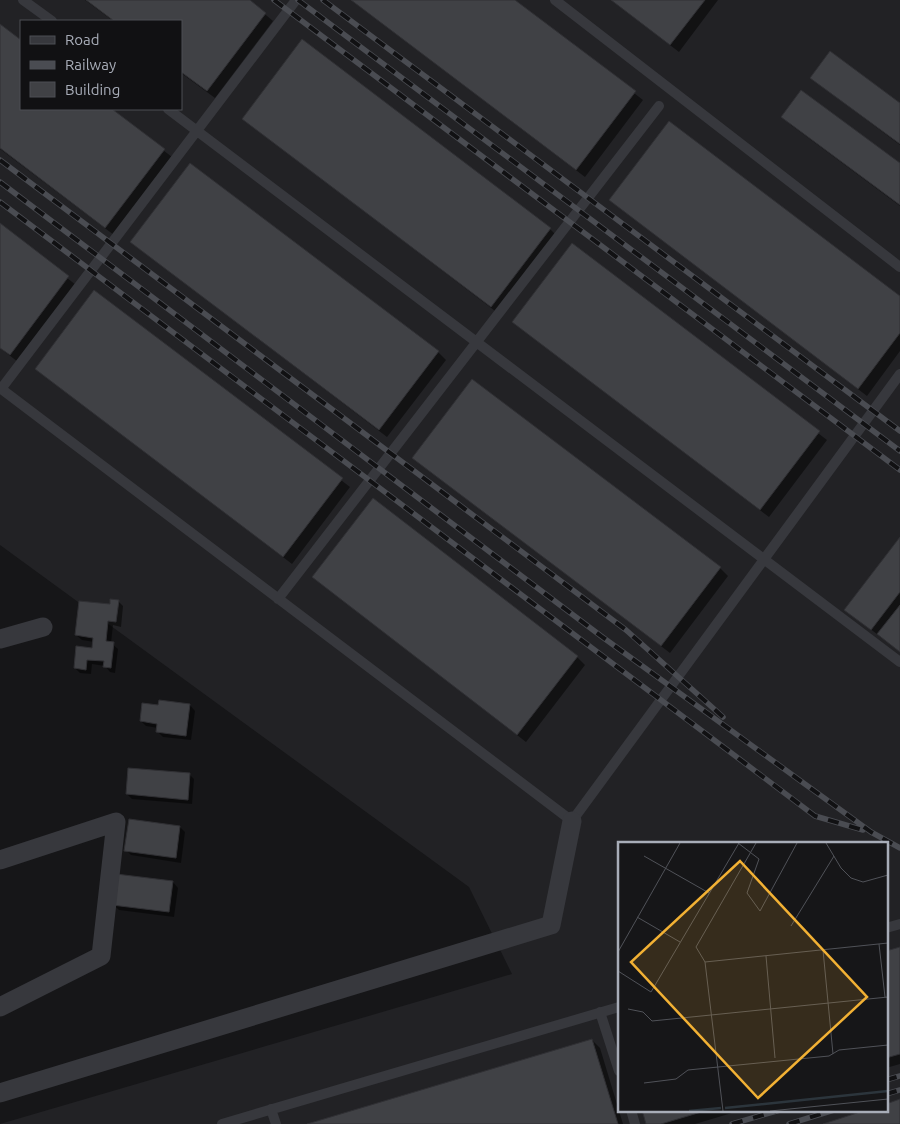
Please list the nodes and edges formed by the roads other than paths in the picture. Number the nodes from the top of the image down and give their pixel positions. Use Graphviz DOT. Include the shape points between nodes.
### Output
graph roads {
  1 [pos="23,0"];
  2 [pos="296,0"];
  3 [pos="555,0"];
  4 [pos="51,20"];
  5 [pos="659,106"];
  6 [pos="169,110"];
  7 [pos="197,131"];
  8 [pos="900,267"];
  9 [pos="476,342"];
  10 [pos="900,374"];
  11 [pos="0,389"];
  12 [pos="764,559"];
  13 [pos="278,599"];
  14 [pos="43,627"];
  15 [pos="0,639"];
  16 [pos="900,662"];
  17 [pos="572,821"];
  18 [pos="0,860"];
  19 [pos="0,1007"];
  20 [pos="618,1007"];
  21 [pos="600,1012"];
  22 [pos="618,1068"];
  23 [pos="0,1093"];
  24 [pos="271,1109"];
  25 [pos="222,1124"];
  26 [pos="276,1124"];
  1 -- 4 [label="lane"];
  2 -- 7 [label="lane"];
  3 -- 8 [label="lane"];
  5 -- 9 [label="lane"];
  6 -- 7 [label="lane"];
  7 -- 9 [label="lane"];
  7 -- 11 [label="lane"];
  9 -- 12 [label="lane"];
  9 -- 13 [label="lane"];
  10 -- 12 [label="lane"];
  11 -- 13 [label="lane"];
  12 -- 16 [label="lane"];
  12 -- 17 [label="lane"];
  13 -- 17 [label="lane"];
  14 -- 15 [label="street"];
  17 -- 23 [label="street" via="551,924"];
  18 -- 19 [label="street" via="116,822 101,956"];
  20 -- 21 [label="lane"];
  21 -- 22 [label="lane"];
  21 -- 24 [label="lane"];
  24 -- 25 [label="lane"];
  24 -- 26 [label="lane"];
}
